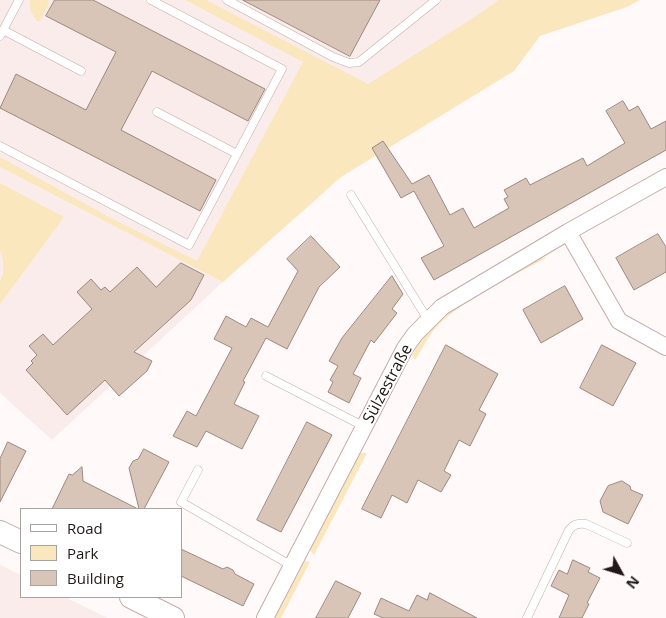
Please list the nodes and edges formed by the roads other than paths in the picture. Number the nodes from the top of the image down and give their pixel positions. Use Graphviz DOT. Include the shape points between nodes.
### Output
graph roads {
  1 [pos="19,0"];
  2 [pos="151,0"];
  3 [pos="227,0"];
  4 [pos="436,0"];
  5 [pos="2,33"];
  6 [pos="81,71"];
  7 [pos="157,112"];
  8 [pos="0,146"];
  9 [pos="237,154"];
  10 [pos="666,177"];
  11 [pos="351,194"];
  12 [pos="568,232"];
  13 [pos="428,320"];
  14 [pos="666,347"];
  15 [pos="266,376"];
  16 [pos="364,427"];
  17 [pos="198,470"];
  18 [pos="0,532"];
  19 [pos="20,542"];
  20 [pos="627,543"];
  21 [pos="292,566"];
  22 [pos="133,598"];
  23 [pos="173,618"];
  24 [pos="265,618"];
  25 [pos="527,618"];
  1 -- 5 [label="lane"];
  2 -- 9 [label="lane" via="282,69"];
  3 -- 4 [label="lane" via="349,63 359,62 372,53"];
  5 -- 6 [label="lane"];
  7 -- 9 [label="lane"];
  8 -- 9 [label="lane" via="189,246"];
  10 -- 12 [label="street, Sülzestraße"];
  11 -- 13 [label="lane"];
  12 -- 13 [label="street, Sülzestraße" via="442,307"];
  12 -- 14 [label="street" via="619,321"];
  13 -- 16 [label="street, Sülzestraße" via="405,348"];
  15 -- 16 [label="lane"];
  16 -- 21 [label="street, Sülzestraße"];
  17 -- 21 [label="lane" via="181,502"];
  18 -- 19 [label="street"];
  20 -- 25 [label="lane" via="586,524 573,525"];
  21 -- 24 [label="street, Sülzestraße"];
  22 -- 23 [label="street"];
}
